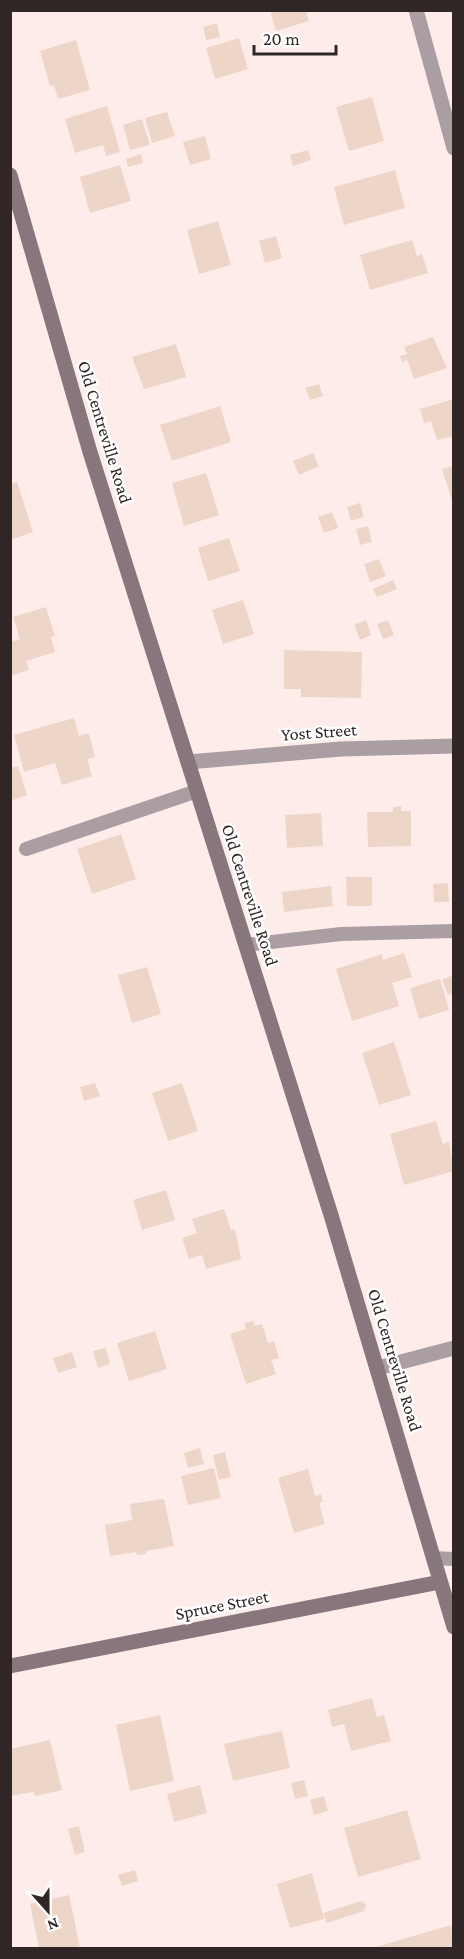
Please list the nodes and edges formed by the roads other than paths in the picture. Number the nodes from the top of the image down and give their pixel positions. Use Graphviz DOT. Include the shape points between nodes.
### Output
graph roads {
  1 [pos="421,11"];
  2 [pos="453,148"];
  3 [pos="10,175"];
  4 [pos="453,746"];
  5 [pos="188,762"];
  6 [pos="197,791"];
  7 [pos="26,849"];
  8 [pos="453,931"];
  9 [pos="246,945"];
  10 [pos="453,1348"];
  11 [pos="378,1368"];
  12 [pos="433,1558"];
  13 [pos="453,1559"];
  14 [pos="440,1582"];
  15 [pos="451,1607"];
  16 [pos="453,1627"];
  17 [pos="10,1666"];
  1 -- 2 [label="street"];
  3 -- 5 [label="main road, Old Centreville Road" via="90,452"];
  4 -- 5 [label="street, Yost Street" via="341,748"];
  5 -- 6 [label="main road, Old Centreville Road"];
  6 -- 7 [label="lane"];
  6 -- 9 [label="main road, Old Centreville Road"];
  8 -- 9 [label="lane" via="341,934"];
  9 -- 11 [label="main road, Old Centreville Road"];
  10 -- 11 [label="street"];
  11 -- 12 [label="main road, Old Centreville Road"];
  12 -- 13 [label="lane"];
  12 -- 14 [label="main road, Old Centreville Road"];
  14 -- 15 [label="main road, Old Centreville Road"];
  14 -- 17 [label="main road, Spruce Street"];
  15 -- 16 [label="main road, Old Centreville Road"];
}
